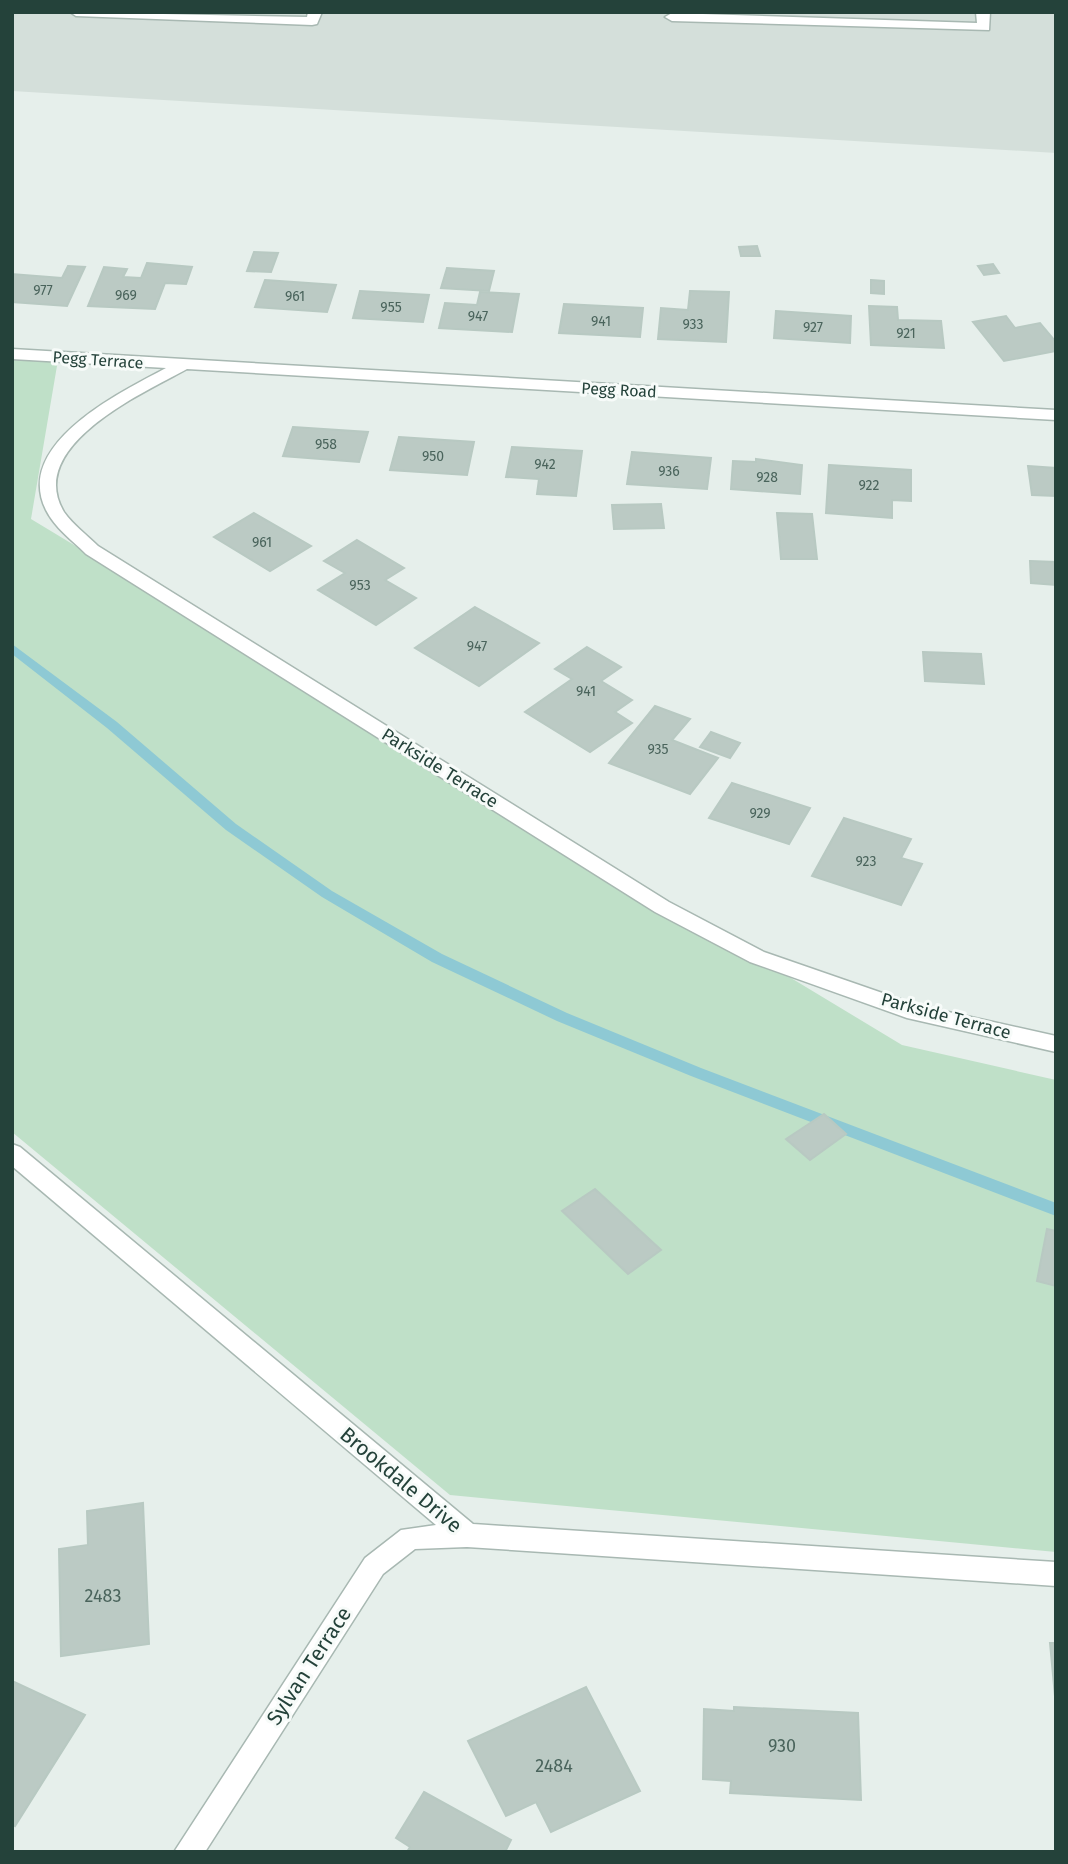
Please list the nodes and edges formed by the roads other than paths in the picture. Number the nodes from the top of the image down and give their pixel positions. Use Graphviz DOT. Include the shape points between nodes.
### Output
graph roads {
  1 [pos="76,12"];
  2 [pos="314,12"];
  3 [pos="983,12"];
  4 [pos="672,17"];
  5 [pos="12,354"];
  6 [pos="183,365"];
  7 [pos="1056,415"];
  8 [pos="1056,1044"];
  9 [pos="12,1153"];
  10 [pos="467,1535"];
  11 [pos="1056,1574"];
  12 [pos="188,1852"];
  1 -- 2 [label="street" via="312,21"];
  3 -- 4 [label="street" via="984,27"];
  5 -- 6 [label="street, Pegg Terrace"];
  6 -- 7 [label="street, Pegg Road"];
  6 -- 8 [label="street, Parkside Terrace" via="92,415 55,455 48,482 53,508 92,550 662,907 757,957 915,1012"];
  9 -- 10 [label="street, Brookdale Drive"];
  10 -- 11 [label="street, Brookdale Drive"];
  10 -- 12 [label="street, Sylvan Terrace" via="410,1538 374,1566"];
}
